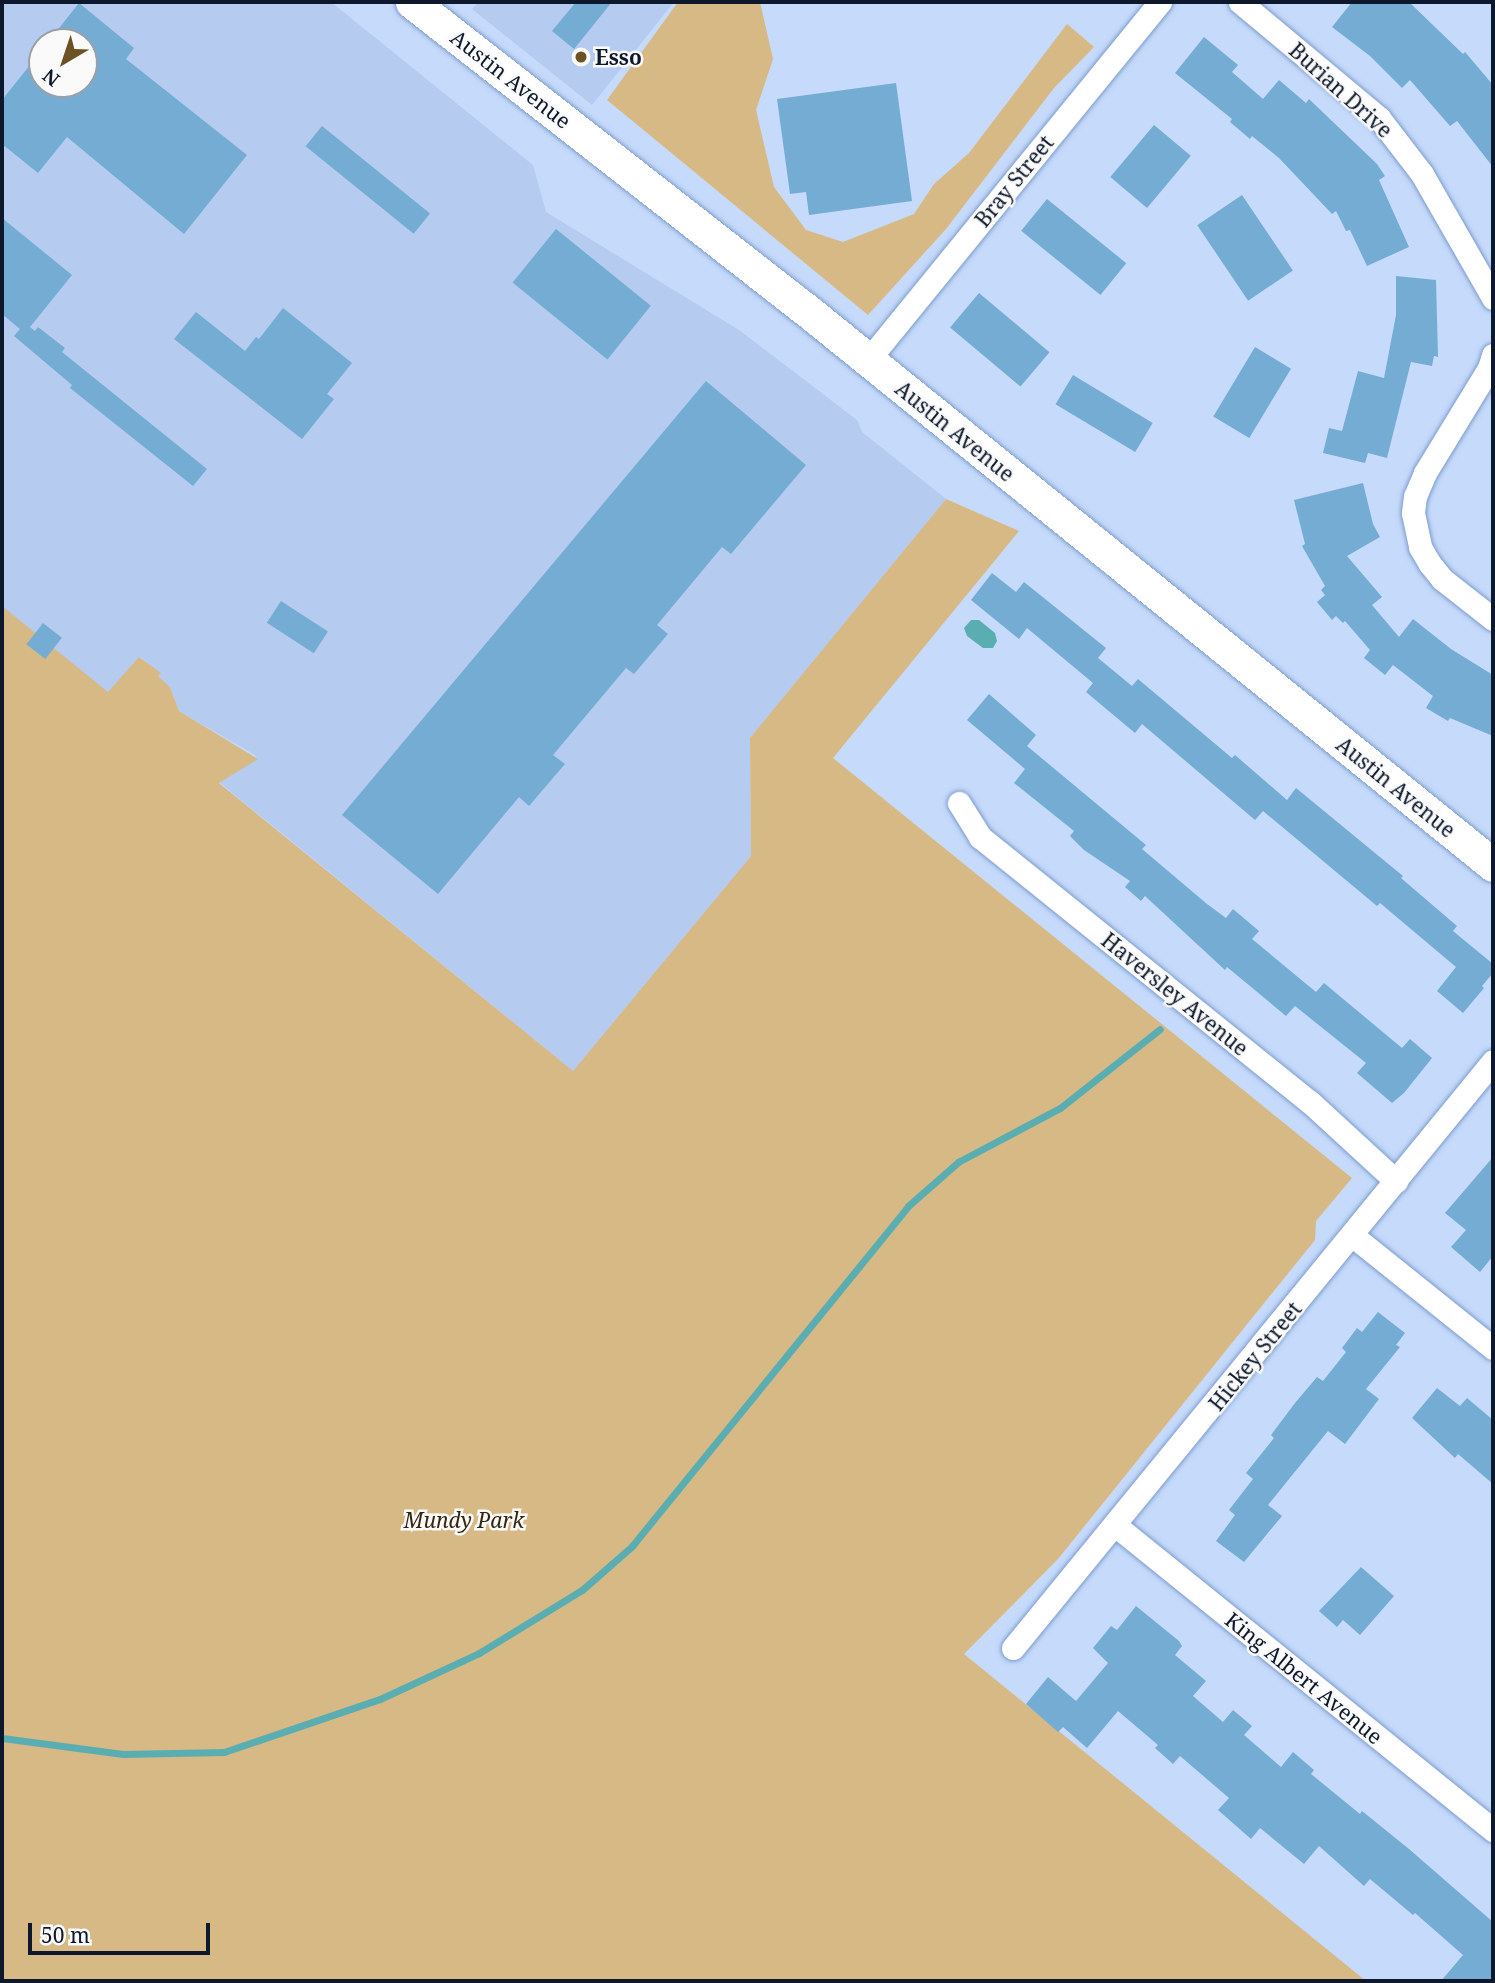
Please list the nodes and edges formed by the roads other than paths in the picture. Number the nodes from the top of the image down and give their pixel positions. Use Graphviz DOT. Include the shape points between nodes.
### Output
graph roads {
  1 [pos="1160,2"];
  2 [pos="1240,2"];
  3 [pos="420,4"];
  4 [pos="1493,298"];
  5 [pos="1493,355"];
  6 [pos="868,360"];
  7 [pos="1493,620"];
  8 [pos="959,803"];
  9 [pos="1493,865"];
  10 [pos="1493,1061"];
  11 [pos="1396,1181"];
  12 [pos="1353,1236"];
  13 [pos="1493,1348"];
  14 [pos="1115,1525"];
  15 [pos="1013,1648"];
  16 [pos="1493,1830"];
  1 -- 6 [label="street, Bray Street"];
  2 -- 4 [label="street, Burian Drive" via="1379,118 1422,174"];
  3 -- 6 [label="main road, Austin Avenue"];
  5 -- 7 [label="street" via="1425,473 1413,513 1420,547 1430,564"];
  6 -- 9 [label="main road, Austin Avenue"];
  8 -- 11 [label="street, Haversley Avenue" via="980,837 1310,1102"];
  10 -- 11 [label="street, Hickey Street"];
  11 -- 12 [label="street, Hickey Street"];
  12 -- 13 [label="street"];
  12 -- 14 [label="street, Hickey Street"];
  14 -- 15 [label="street, Hickey Street"];
  14 -- 16 [label="street, King Albert Avenue"];
}
